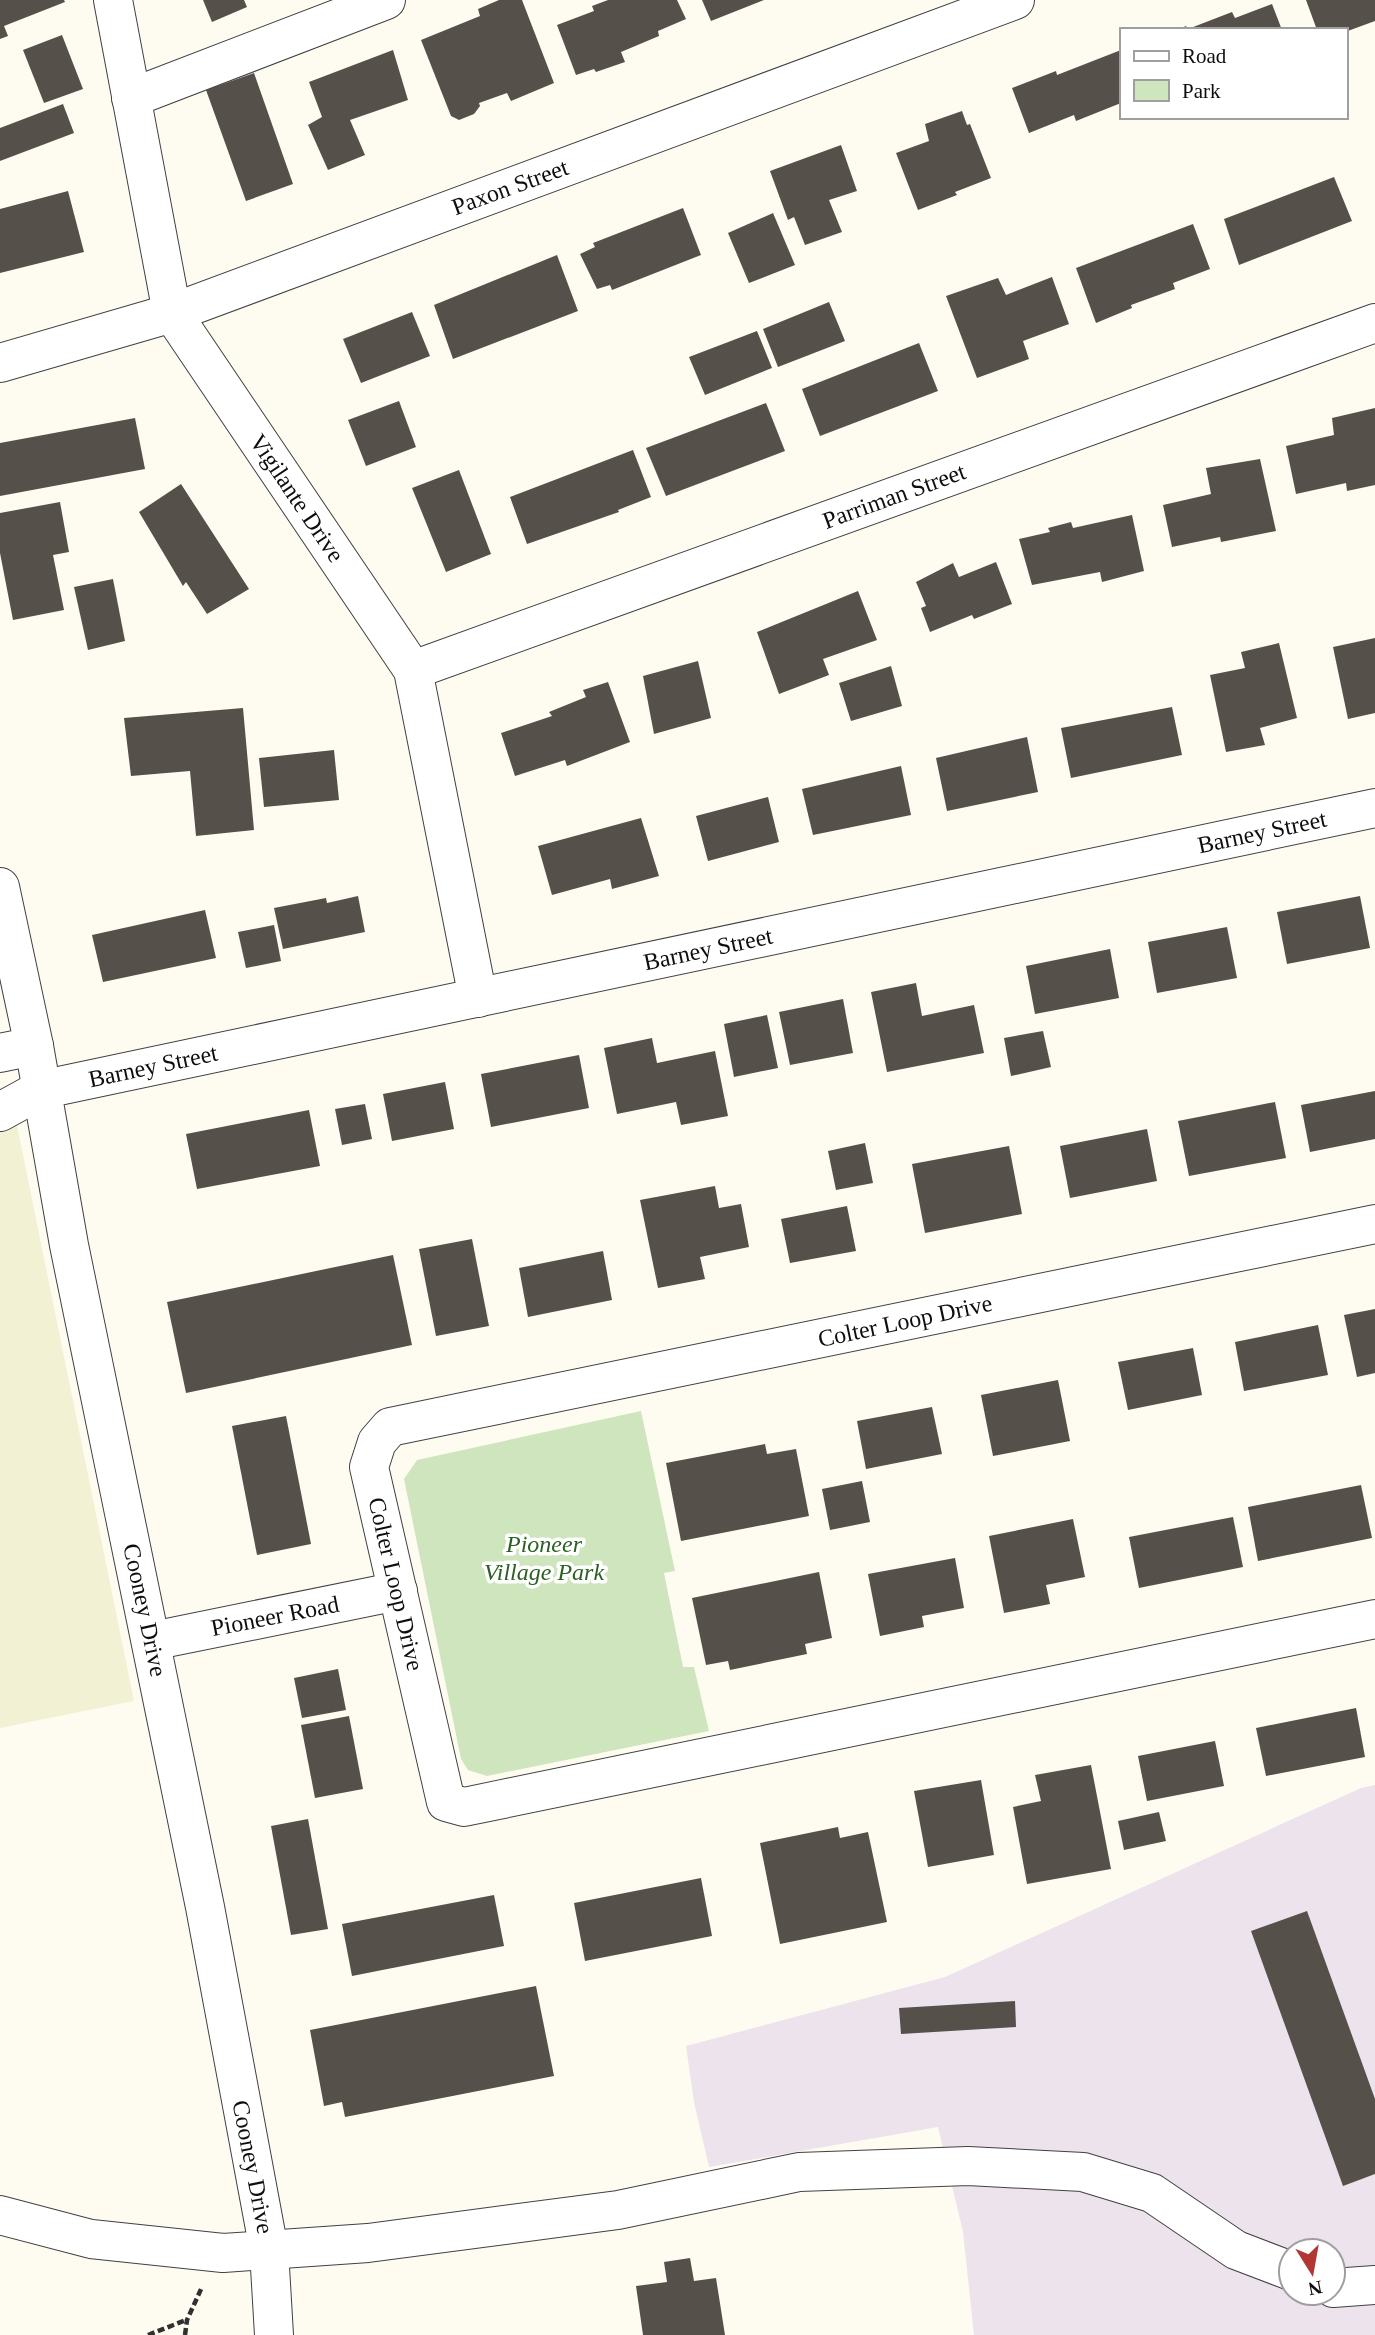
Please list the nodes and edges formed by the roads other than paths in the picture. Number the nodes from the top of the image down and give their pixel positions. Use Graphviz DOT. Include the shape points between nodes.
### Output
graph roads {
  1 [pos="113,0"];
  2 [pos="387,0"];
  3 [pos="1016,0"];
  4 [pos="131,97"];
  5 [pos="172,313"];
  6 [pos="1375,323"];
  7 [pos="0,363"];
  8 [pos="412,670"];
  9 [pos="1375,808"];
  10 [pos="0,887"];
  11 [pos="478,998"];
  12 [pos="17,1050"];
  13 [pos="40,1090"];
  14 [pos="0,1112"];
  15 [pos="1375,1224"];
  16 [pos="398,1591"];
  17 [pos="1375,1619"];
  18 [pos="152,1641"];
  19 [pos="0,2215"];
  20 [pos="269,2250"];
  21 [pos="1277,2266"];
  22 [pos="1375,2285"];
  23 [pos="1347,2288"];
  24 [pos="274,2335"];
  1 -- 4 [label="street, Vigilante Drive"];
  2 -- 4 [label="street"];
  3 -- 5 [label="street, Paxon Street"];
  4 -- 5 [label="street, Vigilante Drive"];
  5 -- 7 [label="street, Paxon Street"];
  5 -- 8 [label="street, Vigilante Drive"];
  6 -- 8 [label="street, Parriman Street"];
  8 -- 11 [label="street, Vigilante Drive"];
  9 -- 11 [label="street, Barney Street"];
  10 -- 12 [label="street, Cooney Drive"];
  11 -- 13 [label="street, Barney Street"];
  12 -- 13 [label="street, Cooney Drive"];
  13 -- 14 [label="street, Barney Street"];
  13 -- 18 [label="street, Cooney Drive"];
  15 -- 16 [label="street, Colter Loop Drive" via="390,1427 377,1442 369,1467"];
  16 -- 17 [label="street, Colter Loop Drive" via="446,1802 464,1807"];
  16 -- 18 [label="street, Pioneer Road"];
  18 -- 20 [label="street, Cooney Drive"];
  19 -- 20 [label="street" via="91,2239 223,2253"];
  20 -- 21 [label="street" via="368,2243 618,2210 799,2172 968,2166 1083,2172 1152,2193 1237,2250"];
  20 -- 24 [label="street, Cooney Drive"];
  22 -- 23 [label="street"];
}
